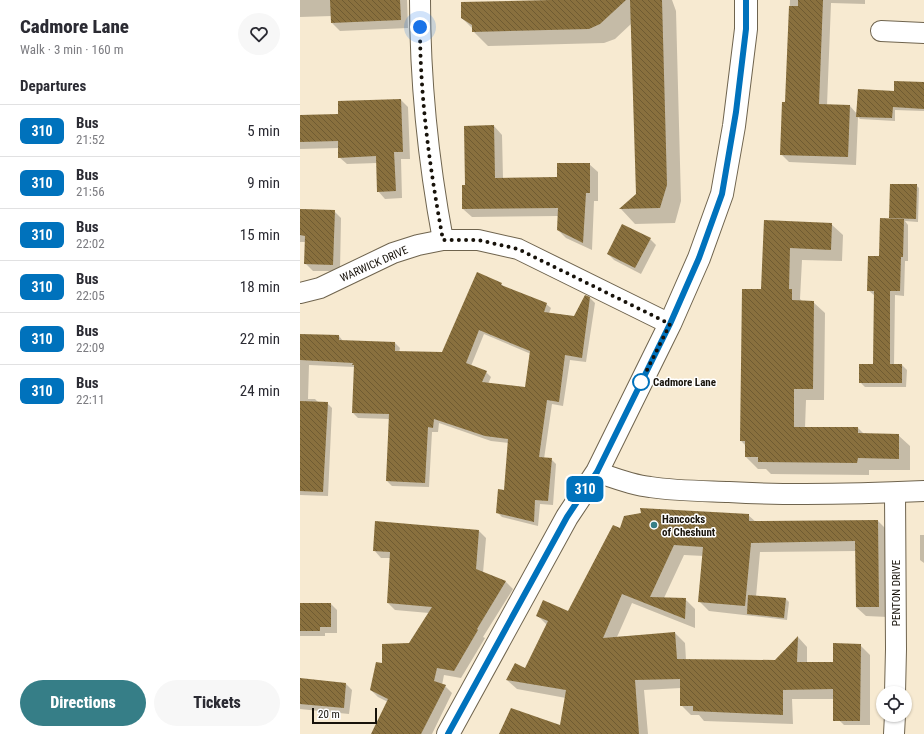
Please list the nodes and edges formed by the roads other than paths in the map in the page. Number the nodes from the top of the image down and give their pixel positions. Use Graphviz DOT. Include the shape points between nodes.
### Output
graph roads {
  1 [pos="420,0"];
  2 [pos="746,0"];
  3 [pos="881,31"];
  4 [pos="924,33"];
  5 [pos="443,240"];
  6 [pos="300,293"];
  7 [pos="670,324"];
  8 [pos="597,472"];
  9 [pos="924,491"];
  10 [pos="895,493"];
  11 [pos="895,686"];
  12 [pos="895,722"];
  13 [pos="448,734"];
  14 [pos="894,734"];
  1 -- 5 [label="street" via="425,112"];
  2 -- 7 [label="main road" via="746,29 735,119 722,194 699,258"];
  3 -- 4 [label="street"];
  5 -- 6 [label="street, WARWICK DRIVE" via="393,253 320,288"];
  5 -- 7 [label="street, WARWICK DRIVE" via="478,240 518,249"];
  7 -- 8 [label="main road"];
  8 -- 10 [label="street" via="649,487 681,490 828,495"];
  8 -- 13 [label="main road" via="567,517"];
  9 -- 10 [label="street"];
  10 -- 11 [label="street, PENTON DRIVE"];
  12 -- 14 [label="street"];
}
